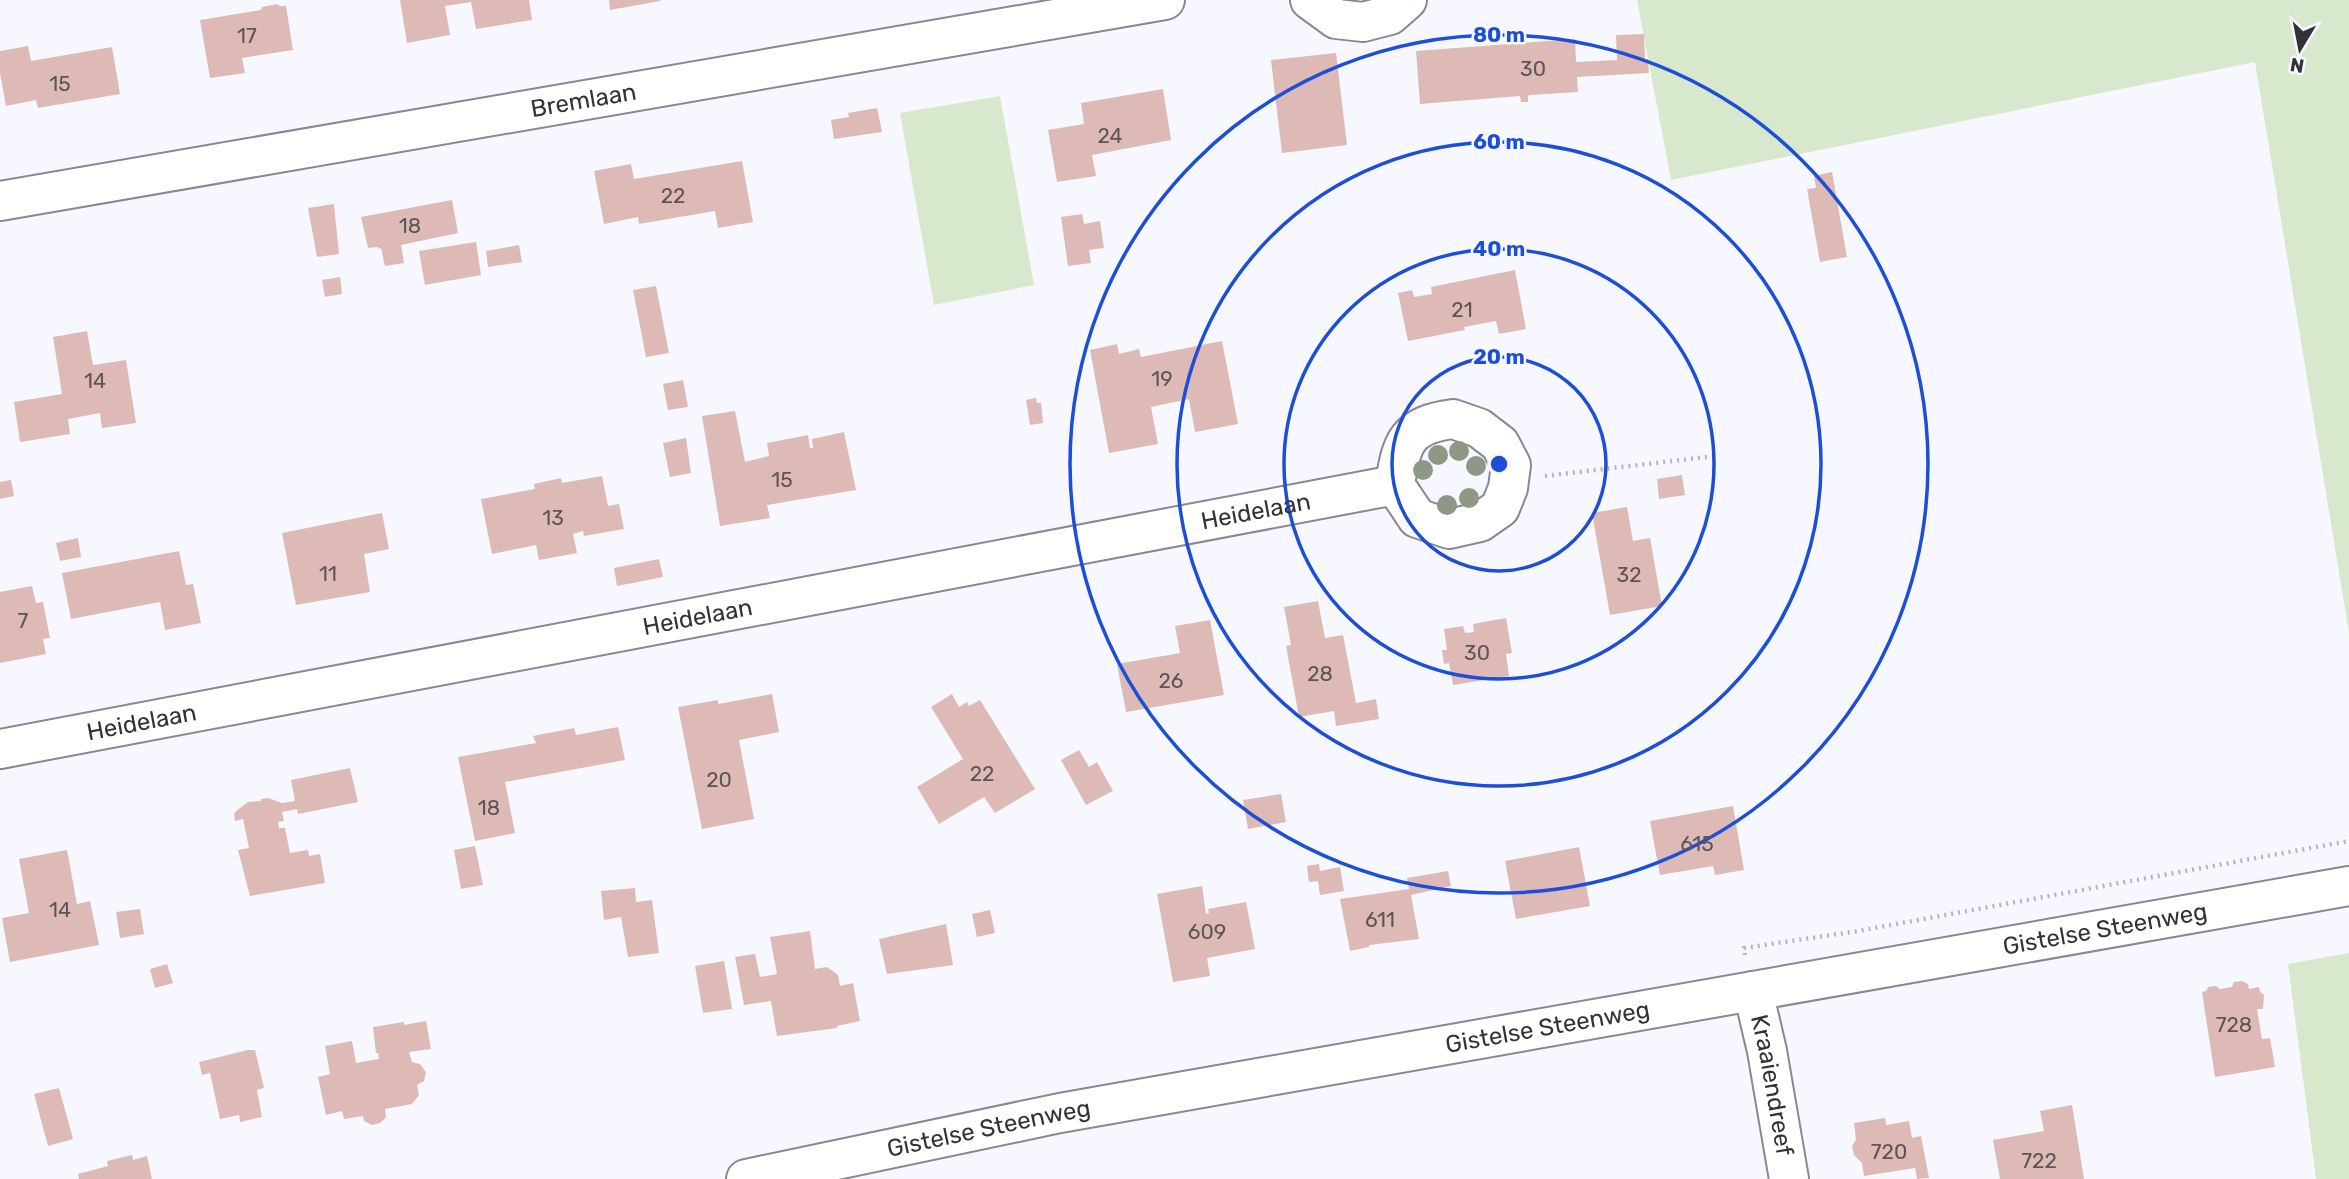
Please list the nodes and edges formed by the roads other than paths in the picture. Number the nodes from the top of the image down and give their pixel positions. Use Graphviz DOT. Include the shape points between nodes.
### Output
graph roads {
  1 [pos="1166,0"];
  2 [pos="1310,0"];
  3 [pos="1408,0"];
  4 [pos="1116,4"];
  5 [pos="0,201"];
  6 [pos="1395,485"];
  7 [pos="0,748"];
  8 [pos="2349,886"];
  9 [pos="1753,991"];
  10 [pos="746,1179"];
  11 [pos="1789,1179"];
  1 -- 4 [label="street, Bremlaan"];
  2 -- 3 [label="street" via="1336,19 1363,22 1390,15"];
  4 -- 5 [label="street, Bremlaan"];
  6 -- 6 [label="street" via="1399,456 1408,439 1428,422 1453,419 1479,428 1500,444 1511,464 1500,508 1480,522 1449,529 1417,518"];
  6 -- 7 [label="street, Heidelaan"];
  8 -- 9 [label="street, Gistelse Steenweg"];
  9 -- 10 [label="street, Gistelse Steenweg" via="1060,1113"];
  9 -- 11 [label="street, Kraaiendreef"];
}
